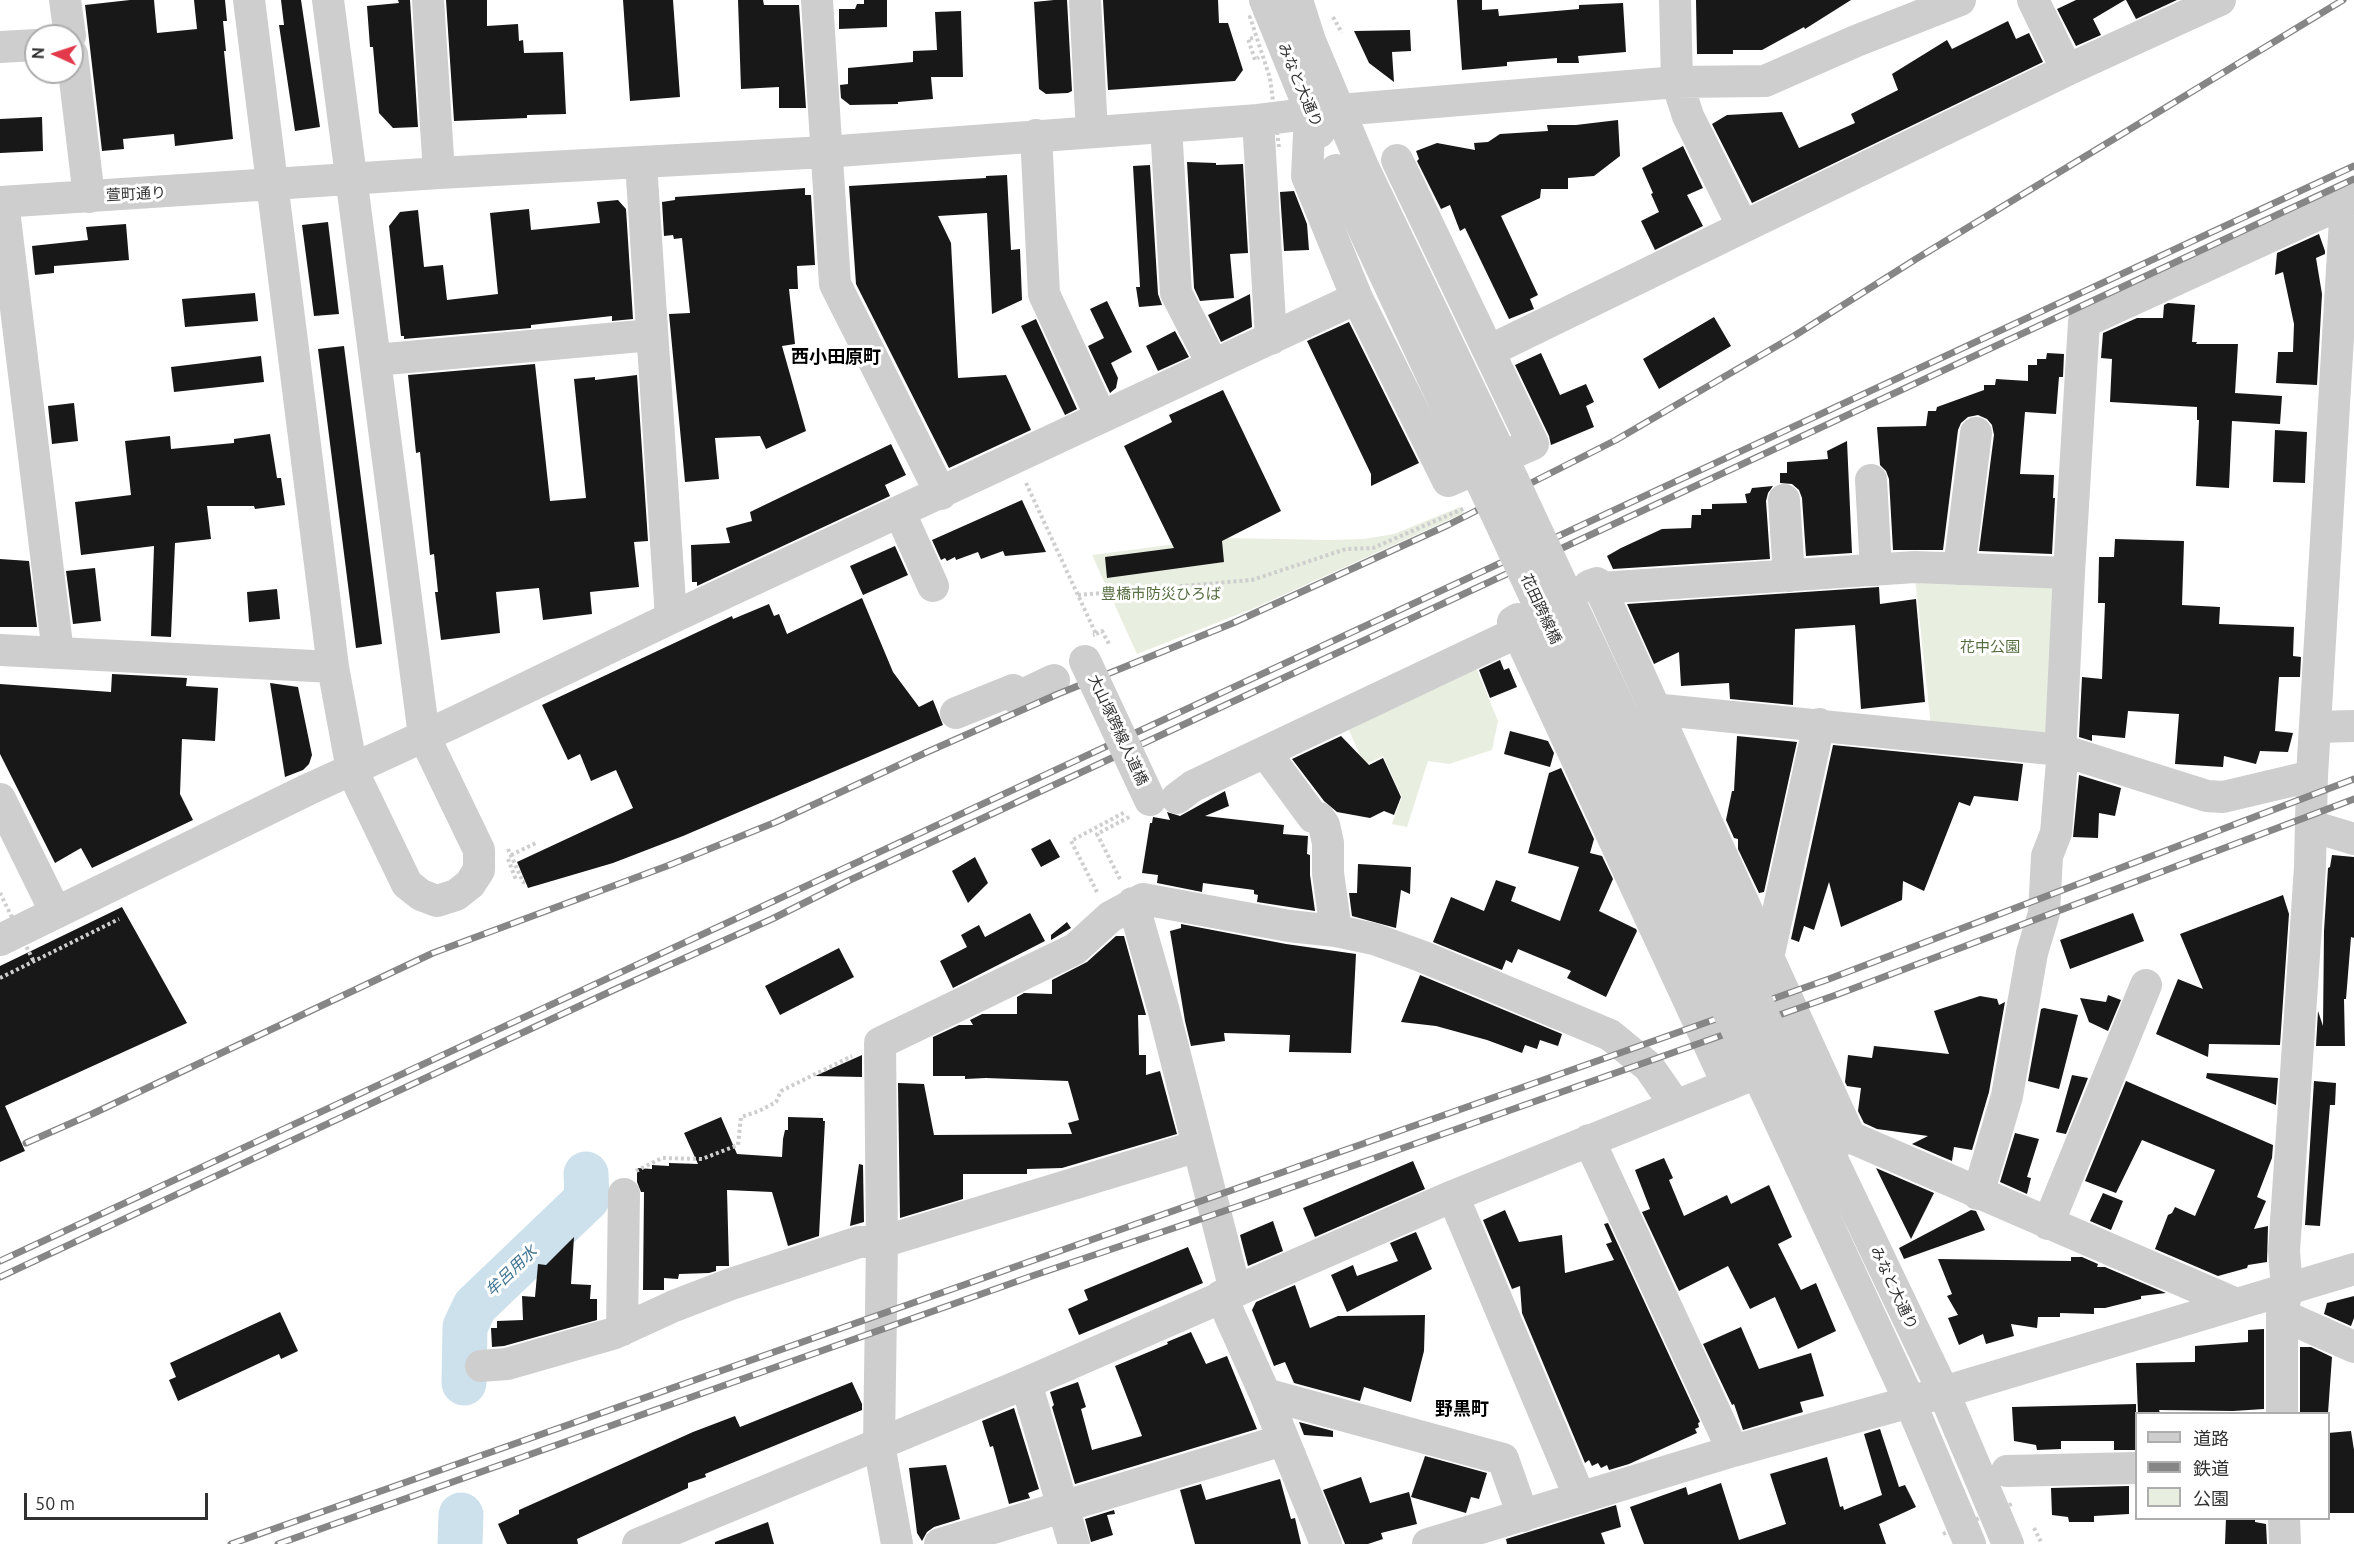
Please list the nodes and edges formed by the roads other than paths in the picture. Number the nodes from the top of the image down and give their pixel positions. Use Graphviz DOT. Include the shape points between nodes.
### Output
graph roads {
  1 [pos="65,0"];
  2 [pos="249,0"];
  3 [pos="328,0"];
  4 [pos="428,0"];
  5 [pos="817,0"];
  6 [pos="1086,0"];
  7 [pos="1265,0"];
  8 [pos="1297,0"];
  9 [pos="1675,0"];
  10 [pos="1960,0"];
  11 [pos="2033,0"];
  12 [pos="2220,0"];
  13 [pos="68,24"];
  14 [pos="24,46"];
  15 [pos="0,47"];
  16 [pos="2067,70"];
  17 [pos="1677,82"];
  18 [pos="76,84"];
  19 [pos="1325,112"];
  20 [pos="1258,120"];
  21 [pos="1166,127"];
  22 [pos="1092,132"];
  23 [pos="1036,135"];
  24 [pos="825,152"];
  25 [pos="1397,160"];
  26 [pos="641,163"];
  27 [pos="1350,169"];
  28 [pos="439,174"];
  29 [pos="350,180"];
  30 [pos="272,185"];
  31 [pos="89,196"];
  32 [pos="2350,200"];
  33 [pos="2,202"];
  34 [pos="1743,227"];
  35 [pos="1357,298"];
  36 [pos="652,335"];
  37 [pos="1271,339"];
  38 [pos="1489,351"];
  39 [pos="375,360"];
  40 [pos="1213,365"];
  41 [pos="1101,417"];
  42 [pos="1976,433"];
  43 [pos="1871,480"];
  44 [pos="941,494"];
  45 [pos="1784,500"];
  46 [pos="900,513"];
  47 [pos="1959,569"];
  48 [pos="1876,570"];
  49 [pos="2068,573"];
  50 [pos="1789,576"];
  51 [pos="933,586"];
  52 [pos="671,618"];
  53 [pos="1087,649"];
  54 [pos="0,650"];
  55 [pos="58,653"];
  56 [pos="333,667"];
  57 [pos="1054,680"];
  58 [pos="1653,709"];
  59 [pos="956,713"];
  60 [pos="1819,724"];
  61 [pos="2354,726"];
  62 [pos="2316,727"];
  63 [pos="424,736"];
  64 [pos="2061,750"];
  65 [pos="1265,752"];
  66 [pos="352,770"];
  67 [pos="2312,776"];
  68 [pos="0,799"];
  69 [pos="2311,826"];
  70 [pos="2354,839"];
  71 [pos="1133,903"];
  72 [pos="56,913"];
  73 [pos="1336,931"];
  74 [pos="0,940"];
  75 [pos="1768,958"];
  76 [pos="2146,985"];
  77 [pos="1758,1052"];
  78 [pos="1728,1085"];
  79 [pos="1676,1106"];
  80 [pos="1589,1140"];
  81 [pos="1838,1142"];
  82 [pos="1198,1146"];
  83 [pos="624,1194"];
  84 [pos="1978,1194"];
  85 [pos="1453,1197"];
  86 [pos="2048,1224"];
  87 [pos="882,1242"];
  88 [pos="2354,1269"];
  89 [pos="1228,1293"];
  90 [pos="2284,1302"];
  91 [pos="2234,1303"];
  92 [pos="622,1330"];
  93 [pos="2354,1347"];
  94 [pos="481,1366"];
  95 [pos="1026,1383"];
  96 [pos="1943,1391"];
  97 [pos="1265,1394"];
  98 [pos="1910,1402"];
  99 [pos="2282,1412"];
  100 [pos="1283,1440"];
  101 [pos="879,1444"];
  102 [pos="1733,1451"];
  103 [pos="2135,1468"];
  104 [pos="2007,1471"];
  105 [pos="1580,1498"];
  106 [pos="1063,1508"];
  107 [pos="1523,1516"];
  108 [pos="2284,1520"];
  109 [pos="1956,1539"];
  110 [pos="638,1544"];
  111 [pos="897,1544"];
  112 [pos="940,1544"];
  113 [pos="1074,1544"];
  114 [pos="1326,1544"];
  115 [pos="1428,1544"];
  116 [pos="2008,1544"];
  117 [pos="2285,1544"];
  1 -- 13 [label="street"];
  2 -- 30 [label="street"];
  3 -- 29 [label="street"];
  4 -- 28 [label="street"];
  5 -- 24 [label="street"];
  6 -- 22 [label="street"];
  7 -- 19 [label="street, みなと大通り"];
  8 -- 19 [label="street, みなと大通り"];
  9 -- 17 [label="street"];
  10 -- 17 [label="street, 萱町通り" via="1766,81"];
  11 -- 16 [label="street"];
  12 -- 16 [label="street"];
  14 -- 15 [label="street"];
  16 -- 34 [label="street"];
  17 -- 19 [label="street, 萱町通り"];
  17 -- 34 [label="street" via="1688,116"];
  18 -- 31 [label="street"];
  19 -- 20 [label="street, 萱町通り"];
  19 -- 27 [label="street, みなと大通り"];
  19 -- 35 [label="street" via="1307,176"];
  20 -- 21 [label="street, 萱町通り"];
  20 -- 37 [label="street"];
  21 -- 22 [label="street, 萱町通り"];
  21 -- 40 [label="street" via="1176,293"];
  22 -- 23 [label="street, 萱町通り"];
  23 -- 24 [label="street, 萱町通り"];
  23 -- 41 [label="street" via="1044,294"];
  24 -- 26 [label="street, 萱町通り"];
  24 -- 44 [label="street" via="835,284"];
  25 -- 38 [label="street"];
  26 -- 28 [label="street, 萱町通り"];
  26 -- 36 [label="street"];
  27 -- 77 [label="street, 花田跨線橋, bridge" via="1513,480"];
  28 -- 29 [label="street, 萱町通り"];
  29 -- 30 [label="street, 萱町通り"];
  29 -- 39 [label="street"];
  30 -- 31 [label="street, 萱町通り"];
  30 -- 56 [label="street"];
  31 -- 33 [label="street, 萱町通り"];
  32 -- 49 [label="street" via="2084,322"];
  32 -- 62 [label="street"];
  33 -- 55 [label="street"];
  34 -- 38 [label="street"];
  35 -- 37 [label="street"];
  35 -- 38 [label="street" via="1448,482 1533,444"];
  36 -- 39 [label="street"];
  36 -- 52 [label="street"];
  37 -- 40 [label="street"];
  39 -- 63 [label="street"];
  40 -- 41 [label="street"];
  41 -- 44 [label="street"];
  42 -- 47 [label="street"];
  43 -- 48 [label="street"];
  44 -- 46 [label="street"];
  45 -- 50 [label="street"];
  46 -- 51 [label="street"];
  46 -- 52 [label="street"];
  47 -- 48 [label="street"];
  47 -- 49 [label="street"];
  48 -- 50 [label="street"];
  49 -- 64 [label="street"];
  50 -- 58 [label="street" via="1594,587"];
  52 -- 63 [label="street"];
  53 -- 65 [label="street, 大山塚跨線人道橋, bridge" via="1155,804"];
  54 -- 55 [label="street"];
  55 -- 56 [label="street"];
  56 -- 66 [label="street"];
  57 -- 59 [label="street" via="1016,698 1013,690"];
  58 -- 60 [label="street"];
  58 -- 75 [label="street"];
  60 -- 64 [label="street"];
  60 -- 75 [label="street"];
  61 -- 62 [label="street"];
  62 -- 67 [label="street"];
  63 -- 66 [label="street"];
  63 -- 66 [label="street" via="479,850 479,870 471,884 456,895 437,901 421,896 407,884"];
  64 -- 67 [label="street" via="2207,796"];
  64 -- 84 [label="street" via="2056,833 2047,856 2044,913 2032,953 2007,1096"];
  65 -- 73 [label="street" via="1312,817 1319,818 1324,825"];
  65 -- 78 [label="street" via="1518,625"];
  66 -- 72 [label="street"];
  67 -- 69 [label="street"];
  68 -- 72 [label="street"];
  69 -- 70 [label="street"];
  69 -- 90 [label="street"];
  71 -- 73 [label="street" via="1143,899"];
  71 -- 82 [label="street"];
  71 -- 87 [label="street" via="1110,917 1076,949 880,1043"];
  72 -- 74 [label="street"];
  73 -- 79 [label="street" via="1402,949 1610,1035 1649,1067"];
  75 -- 81 [label="street"];
  76 -- 86 [label="street"];
  77 -- 78 [label="street"];
  77 -- 81 [label="street, みなと大通り"];
  77 -- 98 [label="street"];
  78 -- 79 [label="street"];
  79 -- 80 [label="street"];
  80 -- 85 [label="street"];
  80 -- 102 [label="street"];
  81 -- 84 [label="street"];
  81 -- 96 [label="street, みなと大通り"];
  82 -- 87 [label="street"];
  82 -- 89 [label="street"];
  83 -- 92 [label="street"];
  84 -- 86 [label="street"];
  85 -- 89 [label="street"];
  85 -- 105 [label="street"];
  86 -- 91 [label="street"];
  87 -- 92 [label="street" via="859,1242 731,1284"];
  87 -- 101 [label="street"];
  88 -- 90 [label="street"];
  89 -- 95 [label="street"];
  89 -- 97 [label="street"];
  90 -- 91 [label="street"];
  90 -- 93 [label="street"];
  90 -- 99 [label="street"];
  91 -- 96 [label="street"];
  92 -- 94 [label="street" via="507,1364"];
  95 -- 101 [label="street"];
  95 -- 106 [label="street"];
  96 -- 98 [label="street"];
  96 -- 116 [label="street, みなと大通り"];
  97 -- 100 [label="street"];
  97 -- 107 [label="street" via="1503,1459"];
  98 -- 102 [label="street"];
  98 -- 109 [label="street"];
  100 -- 106 [label="street"];
  100 -- 114 [label="street"];
  101 -- 110 [label="street"];
  101 -- 111 [label="street"];
  102 -- 105 [label="street"];
  103 -- 104 [label="street"];
  105 -- 107 [label="street"];
  106 -- 112 [label="street"];
  106 -- 113 [label="street"];
  107 -- 115 [label="street"];
  108 -- 117 [label="street"];
}
